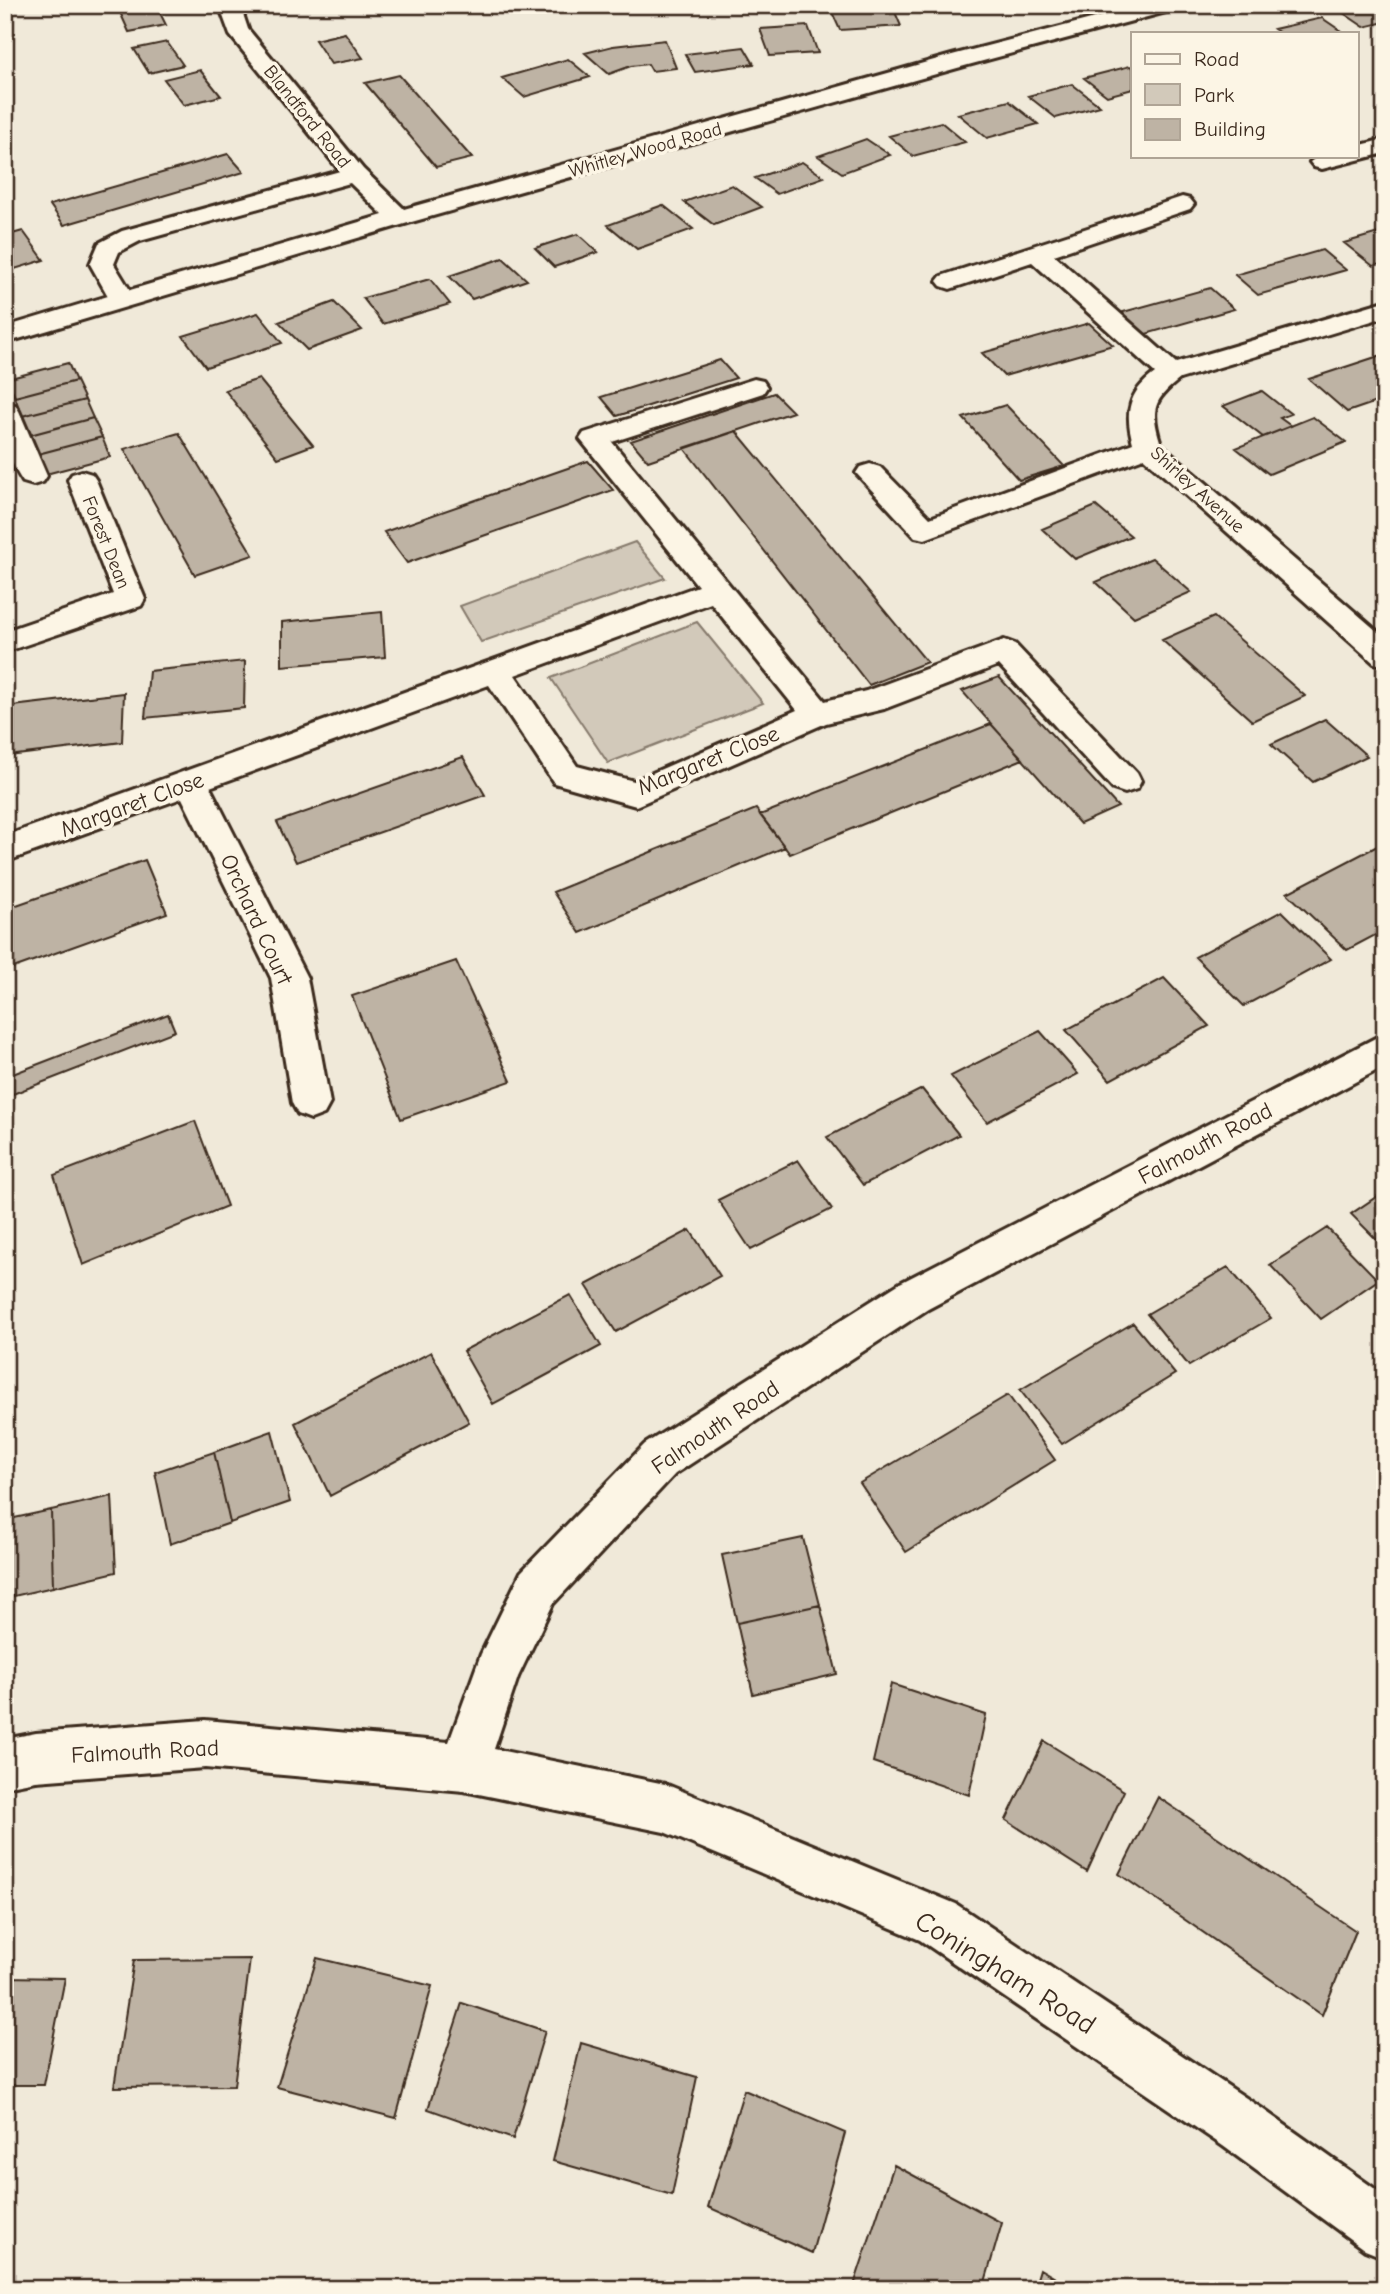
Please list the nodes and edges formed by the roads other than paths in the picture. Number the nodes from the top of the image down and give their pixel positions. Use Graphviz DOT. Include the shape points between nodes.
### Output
graph roads {
  1 [pos="229,5"];
  2 [pos="1170,5"];
  3 [pos="1385,146"];
  4 [pos="1358,153"];
  5 [pos="1338,158"];
  6 [pos="1322,162"];
  7 [pos="355,174"];
  8 [pos="1182,204"];
  9 [pos="399,218"];
  10 [pos="1035,251"];
  11 [pos="950,281"];
  12 [pos="123,300"];
  13 [pos="1385,309"];
  14 [pos="11,327"];
  15 [pos="1171,373"];
  16 [pos="754,387"];
  17 [pos="5,411"];
  18 [pos="1148,447"];
  19 [pos="870,473"];
  20 [pos="33,476"];
  21 [pos="82,480"];
  22 [pos="718,590"];
  23 [pos="5,642"];
  24 [pos="1385,655"];
  25 [pos="495,670"];
  26 [pos="818,714"];
  27 [pos="1125,782"];
  28 [pos="191,783"];
  29 [pos="5,849"];
  30 [pos="1385,1048"];
  31 [pos="311,1103"];
  32 [pos="5,1763"];
  33 [pos="464,1767"];
  34 [pos="1385,2230"];
  1 -- 7 [label="street, Blandford Road" via="238,30"];
  2 -- 9 [label="street, Whitley Wood Road"];
  3 -- 4 [label="street"];
  5 -- 6 [label="street"];
  7 -- 9 [label="street, Blandford Road"];
  7 -- 12 [label="street" via="131,236 108,248 102,264"];
  8 -- 10 [label="street"];
  9 -- 12 [label="street, Whitley Wood Road"];
  10 -- 11 [label="street"];
  10 -- 15 [label="street"];
  12 -- 14 [label="street, Whitley Wood Road"];
  13 -- 15 [label="street, Shirley Avenue"];
  15 -- 18 [label="street, Shirley Avenue" via="1148,390 1138,417"];
  16 -- 22 [label="street" via="594,439"];
  17 -- 20 [label="street"];
  18 -- 19 [label="street" via="925,530"];
  18 -- 24 [label="street, Shirley Avenue"];
  21 -- 23 [label="street, Forest Dean" via="130,599"];
  22 -- 25 [label="street, Margaret Close"];
  22 -- 26 [label="street"];
  25 -- 26 [label="street, Margaret Close" via="566,775 636,794"];
  25 -- 28 [label="street, Margaret Close"];
  26 -- 27 [label="street, Margaret Close" via="873,701 1004,651"];
  28 -- 29 [label="street, Margaret Close"];
  28 -- 31 [label="street, Orchard Court" via="289,978"];
  30 -- 33 [label="street, Falmouth Road" via="914,1296 660,1459 537,1587 497,1670"];
  32 -- 33 [label="street, Falmouth Road" via="205,1744"];
  33 -- 34 [label="street, Coningham Road" via="665,1808 938,1922 1242,2127"];
}
